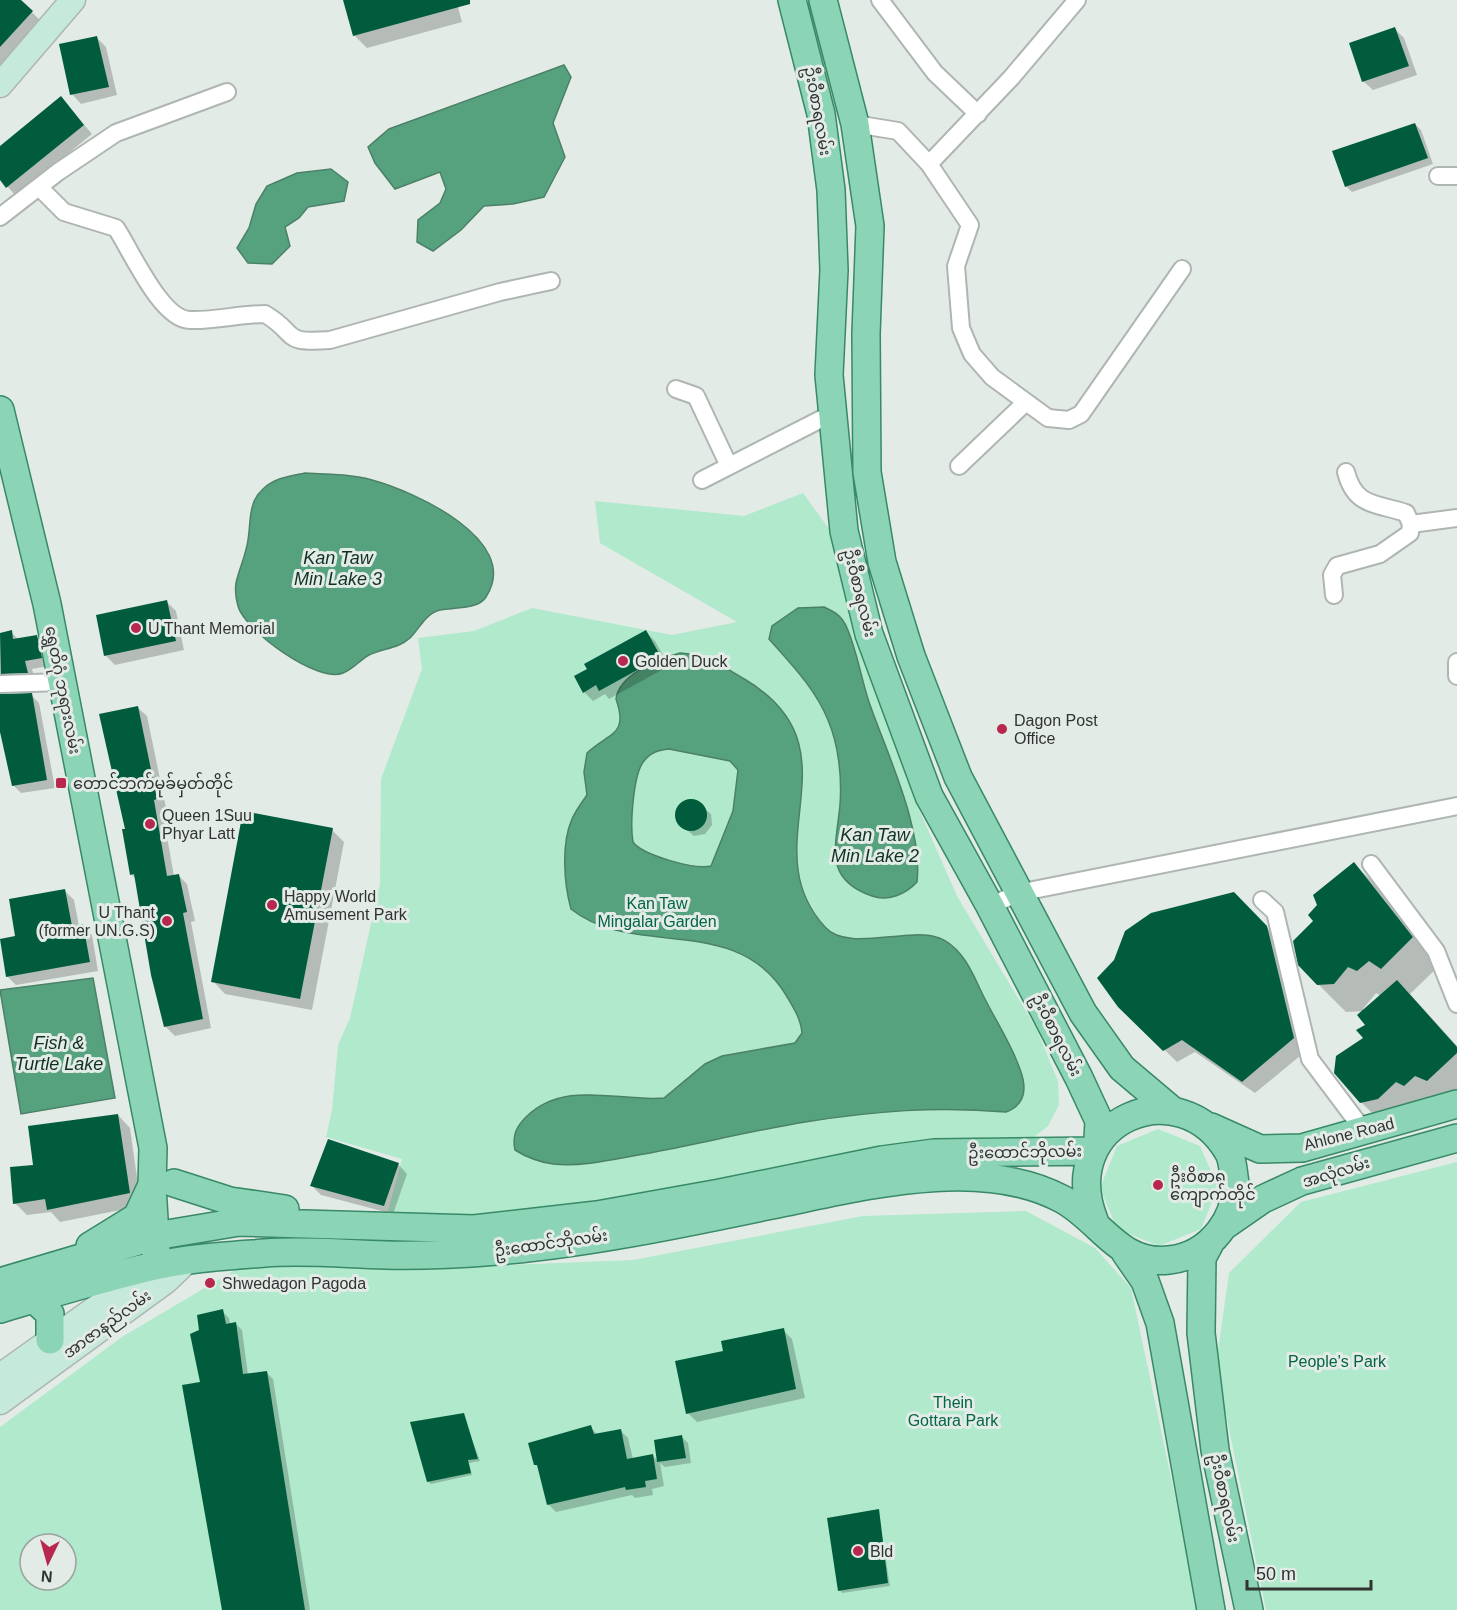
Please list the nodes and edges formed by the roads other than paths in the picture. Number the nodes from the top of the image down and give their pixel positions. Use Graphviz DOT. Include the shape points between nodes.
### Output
graph roads {
  1 [pos="73,0"];
  2 [pos="792,0"];
  3 [pos="823,0"];
  4 [pos="880,0"];
  5 [pos="1077,0"];
  6 [pos="0,85"];
  7 [pos="227,92"];
  8 [pos="978,114"];
  9 [pos="856,129"];
  10 [pos="824,139"];
  11 [pos="929,164"];
  12 [pos="1438,176"];
  13 [pos="1457,176"];
  14 [pos="40,188"];
  15 [pos="0,217"];
  16 [pos="1182,269"];
  17 [pos="551,281"];
  18 [pos="676,389"];
  19 [pos="866,391"];
  20 [pos="1026,402"];
  21 [pos="831,403"];
  22 [pos="0,410"];
  23 [pos="729,466"];
  24 [pos="959,466"];
  25 [pos="1346,472"];
  26 [pos="702,480"];
  27 [pos="1457,518"];
  28 [pos="1411,524"];
  29 [pos="887,578"];
  30 [pos="857,586"];
  31 [pos="1334,596"];
  32 [pos="1457,662"];
  33 [pos="1457,676"];
  34 [pos="62,682"];
  35 [pos="1,684"];
  36 [pos="1457,806"];
  37 [pos="1371,864"];
  38 [pos="1018,893"];
  39 [pos="1262,900"];
  40 [pos="990,906"];
  41 [pos="1457,1004"];
  42 [pos="1457,1104"];
  43 [pos="1173,1111"];
  44 [pos="1208,1126"];
  45 [pos="1364,1131"];
  46 [pos="1457,1138"];
  47 [pos="1096,1145"];
  48 [pos="163,1185"];
  49 [pos="1094,1220"];
  50 [pos="474,1229"];
  51 [pos="184,1231"];
  52 [pos="1217,1235"];
  53 [pos="156,1236"];
  54 [pos="1125,1252"];
  55 [pos="187,1260"];
  56 [pos="156,1266"];
  57 [pos="44,1270"];
  58 [pos="0,1282"];
  59 [pos="34,1299"];
  60 [pos="0,1309"];
  61 [pos="50,1340"];
  62 [pos="0,1376"];
  63 [pos="0,1402"];
  64 [pos="1215,1450"];
  65 [pos="1183,1454"];
  66 [pos="1210,1610"];
  67 [pos="1249,1610"];
  1 -- 6 [label="main road"];
  2 -- 10 [label="main road, ဦးဝီစာရလမ်း"];
  3 -- 9 [label="main road, ဦးဝီစာရလမ်း"];
  4 -- 8 [label="street" via="936,73"];
  5 -- 8 [label="street"];
  7 -- 14 [label="street" via="116,133"];
  8 -- 11 [label="street"];
  9 -- 10 [label="main road"];
  9 -- 11 [label="street" via="898,131"];
  9 -- 19 [label="main road, ဦးဝီစာရလမ်း" via="870,226"];
  10 -- 21 [label="main road, ဦးဝီစာရလမ်း" via="833,247"];
  11 -- 20 [label="street" via="970,225 956,266 961,328 972,354 992,377"];
  12 -- 13 [label="street"];
  14 -- 15 [label="street"];
  14 -- 17 [label="street" via="64,212 116,228 143,275 174,316 190,320 265,314 289,335 304,342 330,340"];
  16 -- 20 [label="street" via="1081,414 1069,420 1048,418"];
  18 -- 23 [label="street" via="696,396"];
  19 -- 21 [label="main road"];
  19 -- 29 [label="main road, ဦးဝီစာရလမ်း" via="867,472"];
  20 -- 24 [label="street"];
  21 -- 23 [label="street"];
  21 -- 30 [label="main road, ဦးဝီစာရလမ်း" via="844,531"];
  22 -- 34 [label="main road, ရွှေတိဂုံ ဘုရားလမ်း"];
  23 -- 26 [label="street"];
  25 -- 28 [label="street" via="1355,495 1366,503 1406,513"];
  27 -- 28 [label="street"];
  28 -- 31 [label="street" via="1410,533 1380,554 1334,569"];
  29 -- 30 [label="main road"];
  29 -- 38 [label="main road, ဦးဝီစာရလမ်း" via="911,656 958,777"];
  30 -- 40 [label="main road, ဦးဝီစာရလမ်း" via="869,634 929,796"];
  32 -- 33 [label="street"];
  34 -- 35 [label="street"];
  34 -- 48 [label="main road, ရွှေတိဂုံ ဘုရားလမ်း"];
  36 -- 38 [label="street"];
  37 -- 41 [label="street" via="1436,951"];
  38 -- 40 [label="street"];
  38 -- 43 [label="main road, ဦးဝီစာရလမ်း" via="1083,1013 1122,1068"];
  39 -- 45 [label="street" via="1275,912 1310,1059"];
  40 -- 47 [label="main road, ဦးဝီစာရလမ်း" via="1099,1121"];
  42 -- 45 [label="main road, Ahlone Road"];
  43 -- 44 [label="main road"];
  43 -- 47 [label="main road" via="1155,1110 1120,1121"];
  44 -- 45 [label="main road, Ahlone Road" via="1260,1149 1302,1148"];
  44 -- 52 [label="main road" via="1231,1155 1237,1192"];
  46 -- 52 [label="main road, အလုံလမ်း" via="1302,1181 1263,1199"];
  47 -- 49 [label="main road" via="1085,1185"];
  47 -- 50 [label="main road, ဦးထောင်ဘိုလမ်း" via="892,1158 597,1215"];
  48 -- 50 [label="main road" via="230,1201 321,1214"];
  48 -- 51 [label="main road, ရွှေတိဂုံ ဘုရားလမ်း"];
  48 -- 53 [label="main road, ရွှေတိဂုံ ဘုရားလမ်း"];
  48 -- 57 [label="main road" via="137,1217 119,1230"];
  49 -- 54 [label="main road" via="1107,1238"];
  49 -- 55 [label="main road, ဦးထောင်ဘိုလမ်း" via="1061,1198 1024,1185 946,1176 871,1184 547,1246 390,1256 269,1253"];
  50 -- 51 [label="main road, ဦးထောင်ဘိုလမ်း" via="239,1222"];
  51 -- 53 [label="main road, ဦးထောင်ဘိုလမ်း"];
  51 -- 55 [label="main road"];
  52 -- 54 [label="main road" via="1190,1255 1168,1260 1146,1259"];
  52 -- 64 [label="main road, ဦးဝီစာရလမ်း" via="1202,1258 1201,1310"];
  53 -- 56 [label="main road, ရွှေတိဂုံ ဘုရားလမ်း"];
  53 -- 57 [label="main road, ဦးထောင်ဘိုလမ်း"];
  54 -- 65 [label="main road, ဦးဝီစာရလမ်း" via="1145,1281 1160,1323"];
  55 -- 56 [label="main road, ဦးထောင်ဘိုလမ်း"];
  55 -- 63 [label="main road, အာဇာနည်လမ်း" via="166,1281"];
  56 -- 59 [label="main road, ဦးထောင်ဘိုလမ်း"];
  56 -- 61 [label="main road, အာဇာနည်လမ်း"];
  57 -- 58 [label="main road, ဦးထောင်ဘိုလမ်း"];
  59 -- 60 [label="main road, ဦးထောင်ဘိုလမ်း"];
  59 -- 61 [label="main road" via="50,1314"];
  61 -- 62 [label="main road, အာဇာနည်လမ်း"];
  64 -- 65 [label="main road"];
  64 -- 67 [label="main road, ဦးဝီစာရလမ်း"];
  65 -- 66 [label="main road, ဦးဝီစာရလမ်း"];
}
